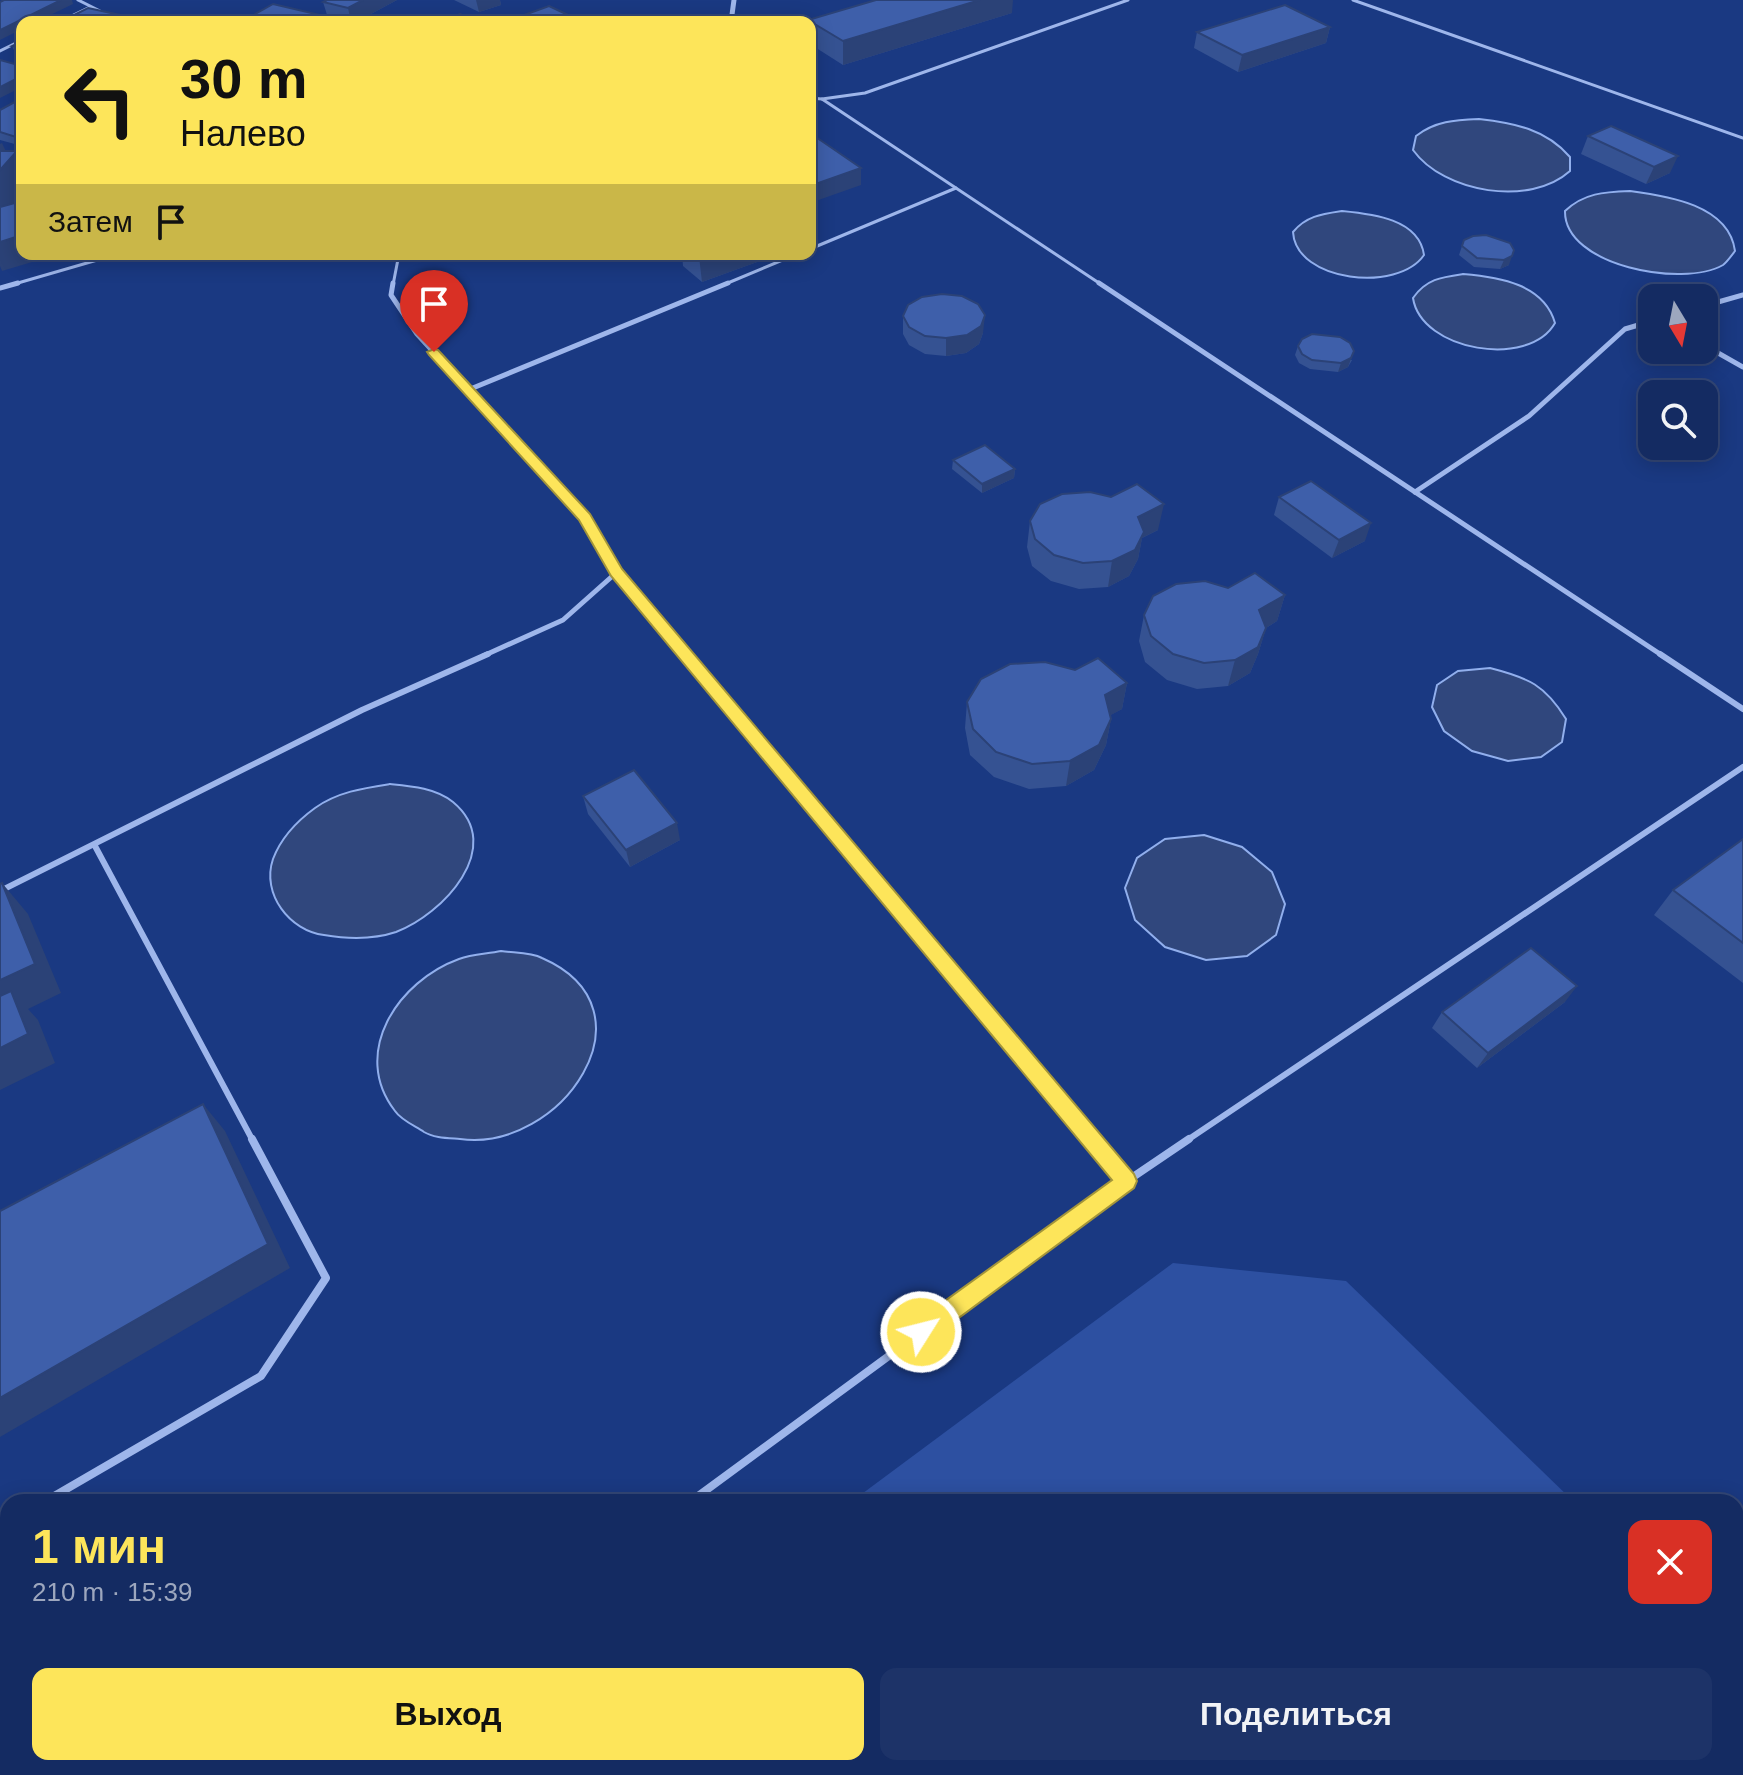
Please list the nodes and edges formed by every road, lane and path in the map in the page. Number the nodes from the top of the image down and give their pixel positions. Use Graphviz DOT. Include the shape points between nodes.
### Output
graph roads {
  1 [pos="78,0"];
  2 [pos="1128,0"];
  3 [pos="1353,0"];
  4 [pos="90,7"];
  5 [pos="110,14"];
  6 [pos="71,16"];
  7 [pos="816,98"];
  8 [pos="822,99"];
  9 [pos="1743,138"];
  10 [pos="956,188"];
  11 [pos="816,246"];
  12 [pos="97,260"];
  13 [pos="396,260"];
  14 [pos="782,260"];
  15 [pos="0,288"];
  16 [pos="1743,295"];
  17 [pos="1718,302"];
  18 [pos="1638,325"];
  19 [pos="1718,353"];
  20 [pos="1743,367"];
  21 [pos="468,390"];
  22 [pos="1415,492"];
  23 [pos="617,572"];
  24 [pos="1743,709"];
  25 [pos="1743,767"];
  26 [pos="95,846"];
  27 [pos="0,891"];
  28 [pos="1127,1181"];
  29 [pos="58,1494"];
  30 [pos="701,1494"];
  1 -- 4 [label="lane"];
  2 -- 8 [label="lane" via="865,93"];
  3 -- 9 [label="lane"];
  4 -- 5 [label="lane"];
  4 -- 6 [label="lane"];
  7 -- 8 [label="lane"];
  8 -- 10 [label="lane"];
  10 -- 11 [label="lane"];
  10 -- 22 [label="lane"];
  12 -- 15 [label="lane"];
  13 -- 21 [label="lane" via="391,295 417,334"];
  14 -- 21 [label="lane"];
  16 -- 17 [label="lane"];
  18 -- 22 [label="lane" via="1625,329 1529,416"];
  19 -- 20 [label="lane"];
  21 -- 23 [label="lane" via="585,517"];
  22 -- 24 [label="lane"];
  23 -- 26 [label="lane" via="563,620 362,710"];
  23 -- 28 [label="lane"];
  25 -- 28 [label="lane"];
  26 -- 27 [label="lane"];
  26 -- 29 [label="lane" via="326,1278 261,1376"];
  28 -- 30 [label="lane"];
}
